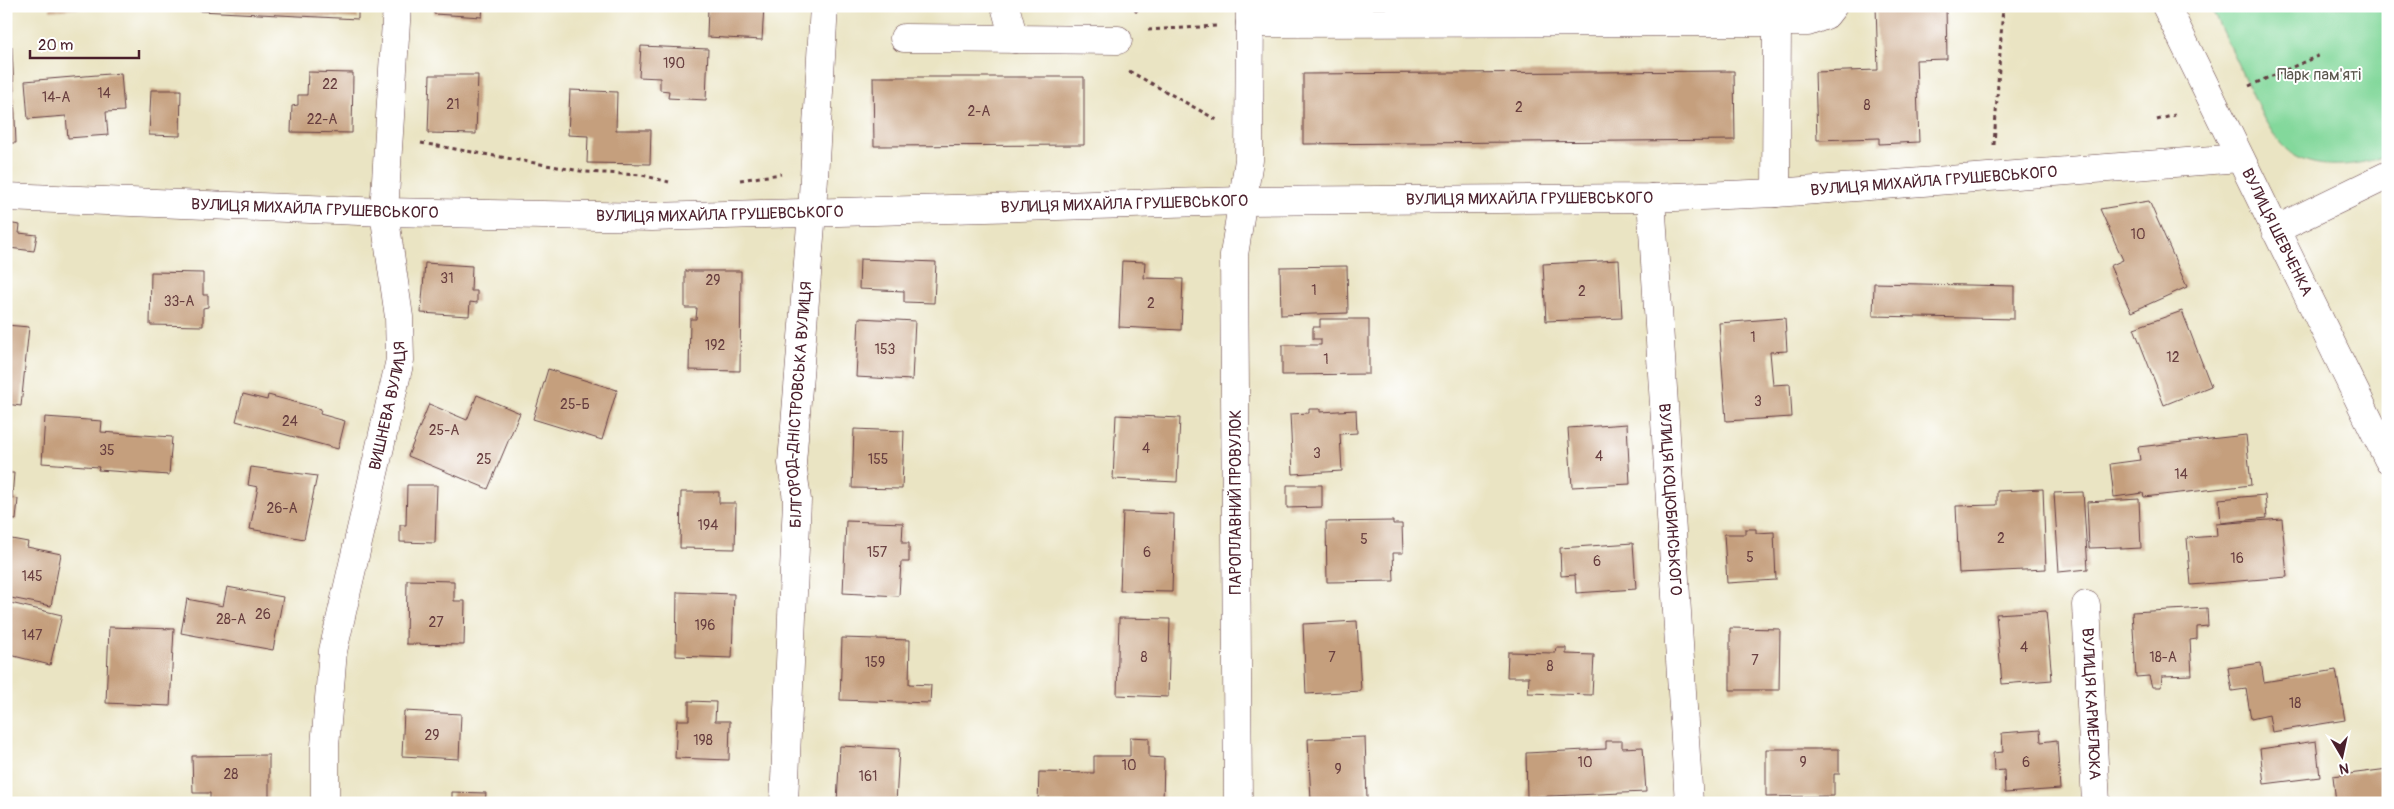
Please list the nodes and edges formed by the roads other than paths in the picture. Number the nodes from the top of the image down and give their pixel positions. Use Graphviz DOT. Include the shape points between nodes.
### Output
graph roads {
  1 [pos="397,6"];
  2 [pos="824,6"];
  3 [pos="1005,6"];
  4 [pos="1833,6"];
  5 [pos="2166,6"];
  6 [pos="1241,18"];
  7 [pos="1777,22"];
  8 [pos="904,38"];
  9 [pos="1014,39"];
  10 [pos="1119,53"];
  11 [pos="2240,158"];
  12 [pos="2388,175"];
  13 [pos="1776,193"];
  14 [pos="6,197"];
  15 [pos="1651,198"];
  16 [pos="1243,201"];
  17 [pos="384,212"];
  18 [pos="812,212"];
  19 [pos="2275,230"];
  20 [pos="2388,459"];
  21 [pos="2086,605"];
  22 [pos="325,803"];
  23 [pos="784,803"];
  24 [pos="1238,803"];
  25 [pos="1689,803"];
  26 [pos="2096,803"];
  1 -- 17 [label="street, ВИШНЕВА ВУЛИЦЯ"];
  2 -- 18 [label="street, БІЛГОРОД-ДНІСТРОВСЬКА ВУЛИЦЯ"];
  3 -- 9 [label="street"];
  4 -- 7 [label="street" via="1826,15 1808,22"];
  5 -- 11 [label="street, ВУЛИЦЯ ШЕВЧЕНКА"];
  6 -- 7 [label="street"];
  6 -- 16 [label="street, ПАРОПЛАВНИЙ ПРОВУЛОК" via="1248,160"];
  7 -- 13 [label="street"];
  8 -- 9 [label="street"];
  9 -- 10 [label="street"];
  11 -- 13 [label="street, ВУЛИЦЯ МИХАЙЛА ГРУШЕВСЬКОГО"];
  11 -- 19 [label="street, ВУЛИЦЯ ШЕВЧЕНКА"];
  12 -- 19 [label="street"];
  13 -- 15 [label="street, ВУЛИЦЯ МИХАЙЛА ГРУШЕВСЬКОГО"];
  14 -- 17 [label="street, ВУЛИЦЯ МИХАЙЛА ГРУШЕВСЬКОГО"];
  15 -- 16 [label="street, ВУЛИЦЯ МИХАЙЛА ГРУШЕВСЬКОГО"];
  15 -- 25 [label="street, ВУЛИЦЯ КОЦЮБИНСЬКОГО"];
  16 -- 18 [label="street, ВУЛИЦЯ МИХАЙЛА ГРУШЕВСЬКОГО"];
  16 -- 24 [label="street, ПАРОПЛАВНИЙ ПРОВУЛОК" via="1234,255"];
  17 -- 18 [label="street, ВУЛИЦЯ МИХАЙЛА ГРУШЕВСЬКОГО" via="652,217"];
  17 -- 22 [label="street, ВИШНЕВА ВУЛИЦЯ" via="399,317 400,360 333,651 325,746"];
  18 -- 23 [label="street, БІЛГОРОД-ДНІСТРОВСЬКА ВУЛИЦЯ" via="792,463 797,500"];
  19 -- 20 [label="street, ВУЛИЦЯ ШЕВЧЕНКА"];
  21 -- 26 [label="street, ВУЛИЦЯ КАРМЕЛЮКА"];
}
